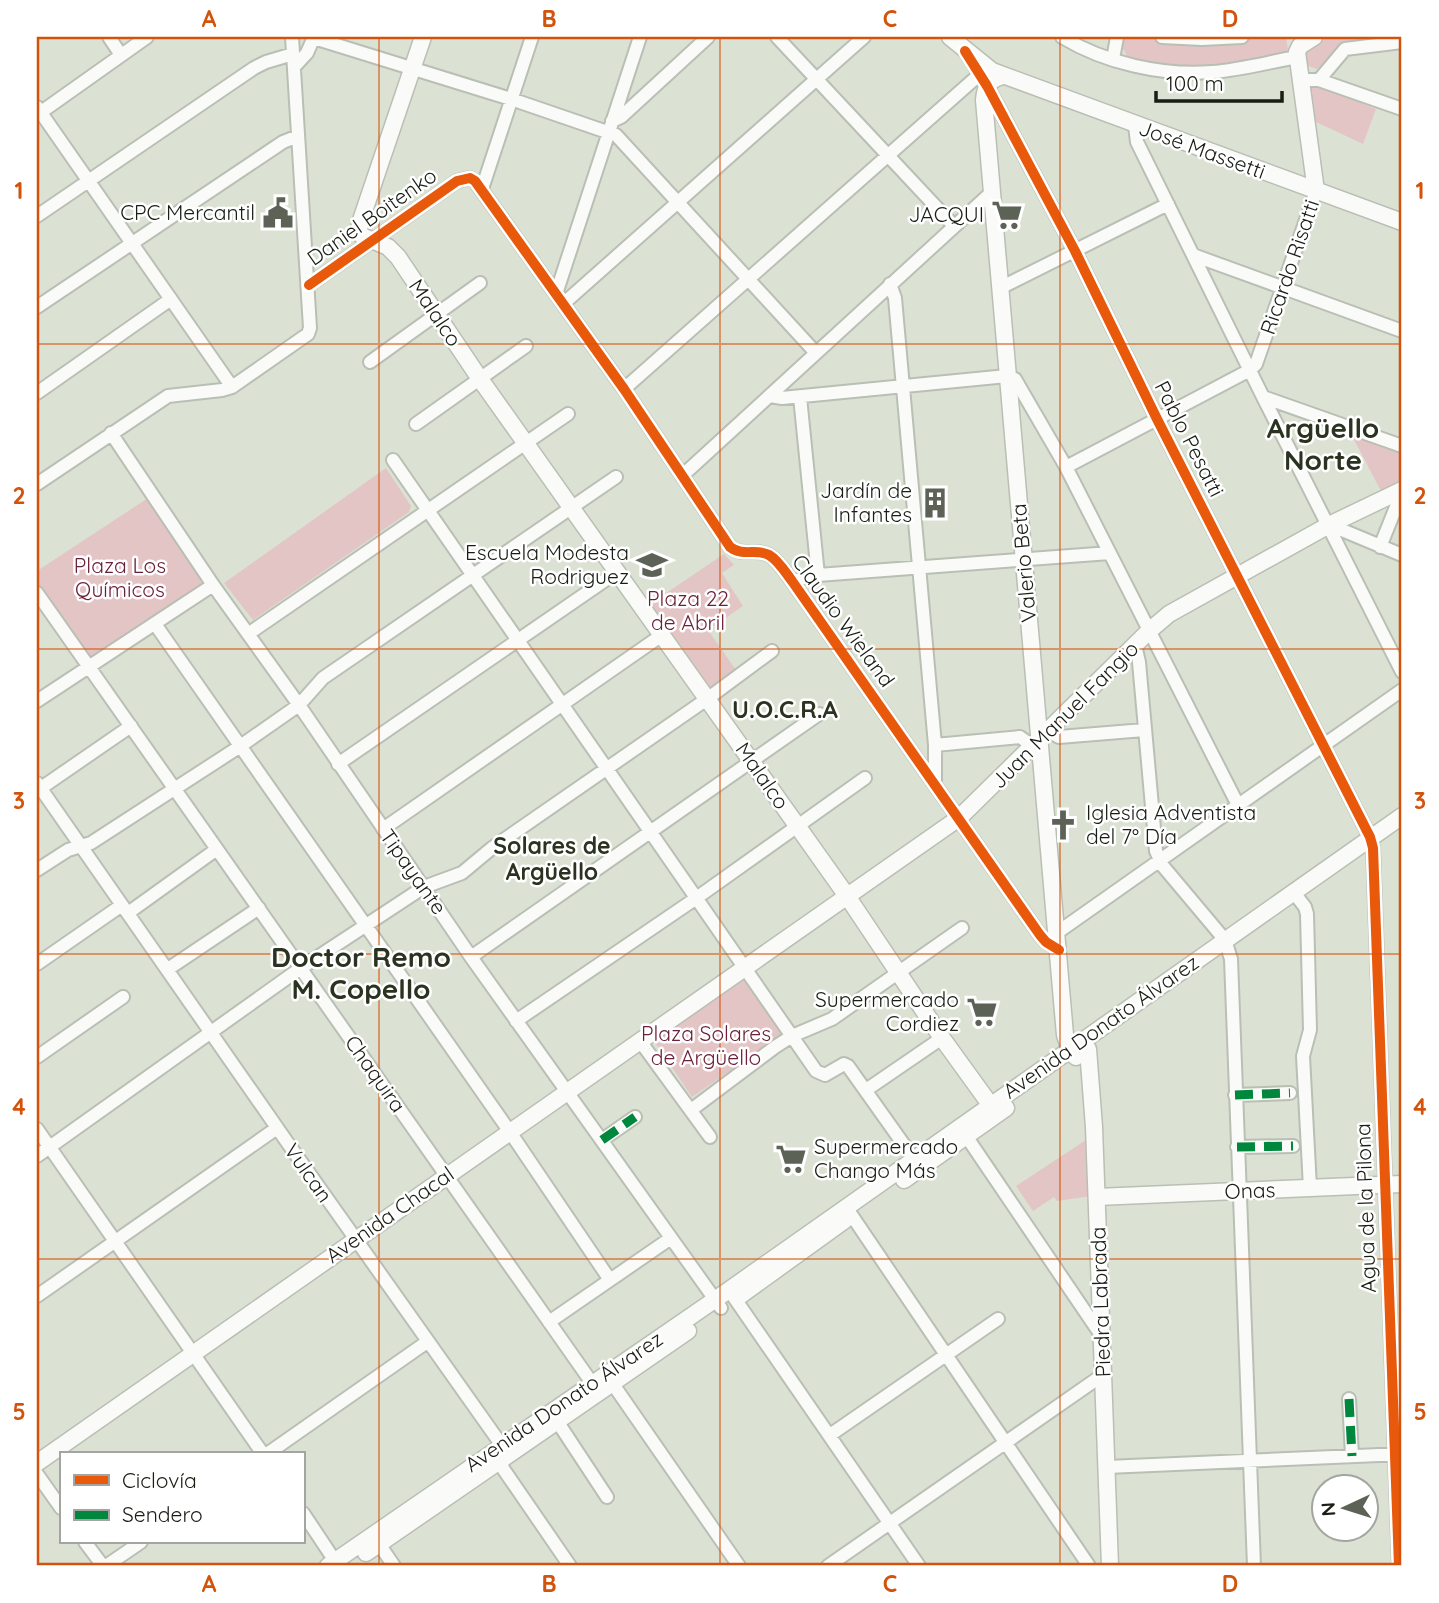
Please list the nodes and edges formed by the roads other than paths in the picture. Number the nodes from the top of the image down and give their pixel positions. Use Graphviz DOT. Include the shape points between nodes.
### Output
graph roads {
  1 [pos="109,37"];
  2 [pos="147,37"];
  3 [pos="292,37"];
  4 [pos="314,37"];
  5 [pos="423,37"];
  6 [pos="532,37"];
  7 [pos="640,37"];
  8 [pos="708,37"];
  9 [pos="777,37"];
  10 [pos="864,37"];
  11 [pos="950,37"];
  12 [pos="1062,37"];
  13 [pos="1117,37"];
  14 [pos="1162,37"];
  15 [pos="1242,37"];
  16 [pos="1314,37"];
  17 [pos="1402,42"];
  18 [pos="1295,48"];
  19 [pos="965,51"];
  20 [pos="121,55"];
  21 [pos="1113,59"];
  22 [pos="294,60"];
  23 [pos="412,68"];
  24 [pos="1003,76"];
  25 [pos="817,78"];
  26 [pos="1301,79"];
  27 [pos="984,80"];
  28 [pos="1319,80"];
  29 [pos="511,99"];
  30 [pos="1402,109"];
  31 [pos="38,111"];
  32 [pos="1135,126"];
  33 [pos="611,127"];
  34 [pos="298,136"];
  35 [pos="889,156"];
  36 [pos="88,180"];
  37 [pos="482,189"];
  38 [pos="1316,191"];
  39 [pos="992,192"];
  40 [pos="677,202"];
  41 [pos="1168,204"];
  42 [pos="37,216"];
  43 [pos="360,222"];
  44 [pos="1402,222"];
  45 [pos="954,226"];
  46 [pos="374,239"];
  47 [pos="132,243"];
  48 [pos="1075,251"];
  49 [pos="1193,255"];
  50 [pos="346,259"];
  51 [pos="748,280"];
  52 [pos="480,283"];
  53 [pos="890,284"];
  54 [pos="309,285"];
  55 [pos="1000,288"];
  56 [pos="1283,288"];
  57 [pos="560,298"];
  58 [pos="170,299"];
  59 [pos="37,307"];
  60 [pos="436,316"];
  61 [pos="1402,331"];
  62 [pos="526,346"];
  63 [pos="816,353"];
  64 [pos="370,362"];
  65 [pos="1251,370"];
  66 [pos="1007,376"];
  67 [pos="480,379"];
  68 [pos="232,387"];
  69 [pos="903,387"];
  70 [pos="624,389"];
  71 [pos="37,393"];
  72 [pos="770,396"];
  73 [pos="800,397"];
  74 [pos="1263,397"];
  75 [pos="568,414"];
  76 [pos="1157,419"];
  77 [pos="416,424"];
  78 [pos="111,433"];
  79 [pos="526,442"];
  80 [pos="1402,446"];
  81 [pos="393,460"];
  82 [pos="1066,467"];
  83 [pos="683,475"];
  84 [pos="616,477"];
  85 [pos="37,484"];
  86 [pos="1402,491"];
  87 [pos="572,506"];
  88 [pos="427,509"];
  89 [pos="1329,525"];
  90 [pos="1380,547"];
  91 [pos="1110,554"];
  92 [pos="1402,555"];
  93 [pos="1024,559"];
  94 [pos="919,567"];
  95 [pos="617,572"];
  96 [pos="818,575"];
  97 [pos="473,576"];
  98 [pos="1237,576"];
  99 [pos="792,581"];
  100 [pos="213,585"];
  101 [pos="37,593"];
  102 [pos="41,608"];
  103 [pos="155,624"];
  104 [pos="1149,631"];
  105 [pos="248,634"];
  106 [pos="662,635"];
  107 [pos="518,640"];
  108 [pos="1135,645"];
  109 [pos="772,651"];
  110 [pos="89,666"];
  111 [pos="1402,671"];
  112 [pos="1402,690"];
  113 [pos="707,699"];
  114 [pos="37,701"];
  115 [pos="562,704"];
  116 [pos="299,705"];
  117 [pos="819,714"];
  118 [pos="131,726"];
  119 [pos="1144,730"];
  120 [pos="1039,737"];
  121 [pos="935,745"];
  122 [pos="1322,746"];
  123 [pos="239,747"];
  124 [pos="751,761"];
  125 [pos="338,764"];
  126 [pos="606,769"];
  127 [pos="864,778"];
  128 [pos="935,781"];
  129 [pos="39,785"];
  130 [pos="175,789"];
  131 [pos="1238,804"];
  132 [pos="1402,816"];
  133 [pos="959,818"];
  134 [pos="797,827"];
  135 [pos="1402,828"];
  136 [pos="383,829"];
  137 [pos="650,833"];
  138 [pos="1372,843"];
  139 [pos="80,846"];
  140 [pos="217,849"];
  141 [pos="1159,860"];
  142 [pos="37,870"];
  143 [pos="424,887"];
  144 [pos="848,896"];
  145 [pos="1298,898"];
  146 [pos="695,899"];
  147 [pos="258,908"];
  148 [pos="125,909"];
  149 [pos="366,926"];
  150 [pos="962,928"];
  151 [pos="1058,932"];
  152 [pos="1227,944"];
  153 [pos="1059,950"];
  154 [pos="471,957"];
  155 [pos="37,964"];
  156 [pos="301,968"];
  157 [pos="745,969"];
  158 [pos="168,970"];
  159 [pos="898,972"];
  160 [pos="123,997"];
  161 [pos="516,1021"];
  162 [pos="210,1032"];
  163 [pos="792,1036"];
  164 [pos="942,1038"];
  165 [pos="640,1041"];
  166 [pos="1079,1050"];
  167 [pos="37,1057"];
  168 [pos="866,1090"];
  169 [pos="567,1091"];
  170 [pos="1290,1093"];
  171 [pos="1235,1095"];
  172 [pos="691,1110"];
  173 [pos="993,1110"];
  174 [pos="635,1117"];
  175 [pos="276,1128"];
  176 [pos="37,1129"];
  177 [pos="510,1132"];
  178 [pos="963,1132"];
  179 [pos="710,1137"];
  180 [pos="602,1140"];
  181 [pos="1293,1146"];
  182 [pos="49,1147"];
  183 [pos="1237,1147"];
  184 [pos="37,1156"];
  185 [pos="914,1159"];
  186 [pos="446,1176"];
  187 [pos="1402,1184"];
  188 [pos="1385,1185"];
  189 [pos="1310,1188"];
  190 [pos="1239,1191"];
  191 [pos="1097,1197"];
  192 [pos="849,1212"];
  193 [pos="355,1238"];
  194 [pos="671,1238"];
  195 [pos="115,1241"];
  196 [pos="610,1280"];
  197 [pos="37,1296"];
  198 [pos="725,1299"];
  199 [pos="998,1319"];
  200 [pos="549,1322"];
  201 [pos="1102,1336"];
  202 [pos="427,1342"];
  203 [pos="193,1353"];
  204 [pos="946,1355"];
  205 [pos="1104,1374"];
  206 [pos="603,1380"];
  207 [pos="1349,1399"];
  208 [pos="557,1421"];
  209 [pos="830,1435"];
  210 [pos="1005,1442"];
  211 [pos="264,1452"];
  212 [pos="268,1452"];
  213 [pos="500,1453"];
  214 [pos="1399,1454"];
  215 [pos="1352,1456"];
  216 [pos="1249,1461"];
  217 [pos="37,1463"];
  218 [pos="1107,1467"];
  219 [pos="37,1474"];
  220 [pos="607,1497"];
  221 [pos="60,1507"];
  222 [pos="304,1515"];
  223 [pos="890,1523"];
  224 [pos="87,1544"];
  225 [pos="138,1544"];
  226 [pos="379,1545"];
  227 [pos="337,1565"];
  228 [pos="1400,1565"];
  229 [pos="104,1566"];
  230 [pos="394,1566"];
  231 [pos="570,1566"];
  232 [pos="739,1566"];
  233 [pos="828,1566"];
  234 [pos="919,1566"];
  235 [pos="1089,1566"];
  236 [pos="1110,1566"];
  237 [pos="1254,1566"];
  1 -- 20 [label="street"];
  2 -- 20 [label="street"];
  3 -- 22 [label="street"];
  4 -- 22 [label="street" via="307,53"];
  4 -- 23 [label="street"];
  5 -- 23 [label="main road"];
  6 -- 29 [label="street"];
  7 -- 33 [label="street"];
  8 -- 33 [label="street"];
  9 -- 25 [label="street"];
  10 -- 25 [label="street"];
  11 -- 19 [label="main road, Pablo Pesatti"];
  12 -- 21 [label="street"];
  13 -- 21 [label="street"];
  14 -- 15 [label="street"];
  16 -- 18 [label="main road"];
  17 -- 28 [label="street" via="1345,49"];
  18 -- 21 [label="street" via="1214,72 1163,70"];
  18 -- 26 [label="main road, Ricardo Risatti"];
  19 -- 24 [label="main road, Pablo Pesatti"];
  19 -- 27 [label="street, Pablo Pesatti"];
  20 -- 31 [label="street"];
  22 -- 34 [label="street"];
  22 -- 36 [label="street" via="266,62 254,68"];
  23 -- 29 [label="street"];
  23 -- 43 [label="main road"];
  24 -- 27 [label="main road"];
  24 -- 32 [label="main road, José Massetti"];
  25 -- 35 [label="street"];
  25 -- 40 [label="street"];
  26 -- 28 [label="street"];
  26 -- 38 [label="main road, Ricardo Risatti"];
  27 -- 35 [label="street"];
  27 -- 39 [label="main road, Valerio Beta"];
  27 -- 48 [label="street, Pablo Pesatti"];
  28 -- 30 [label="street"];
  29 -- 33 [label="street"];
  29 -- 37 [label="street"];
  31 -- 36 [label="street"];
  32 -- 38 [label="main road, José Massetti"];
  32 -- 41 [label="street"];
  33 -- 40 [label="street"];
  33 -- 57 [label="street"];
  34 -- 47 [label="street"];
  34 -- 54 [label="street"];
  35 -- 45 [label="street"];
  35 -- 51 [label="street"];
  36 -- 42 [label="street"];
  36 -- 47 [label="street"];
  37 -- 46 [label="street, Daniel Boitenko" via="470,178 457,181"];
  37 -- 57 [label="street, Claudio Wieland"];
  38 -- 44 [label="main road, José Massetti"];
  38 -- 56 [label="street, Ricardo Risatti"];
  39 -- 45 [label="street"];
  39 -- 55 [label="main road, Valerio Beta"];
  40 -- 51 [label="street"];
  40 -- 57 [label="street"];
  41 -- 48 [label="street"];
  41 -- 49 [label="street"];
  43 -- 46 [label="main road, Malalco" via="362,236"];
  43 -- 50 [label="street"];
  45 -- 53 [label="street"];
  46 -- 50 [label="street, Daniel Boitenko"];
  46 -- 60 [label="main road, Malalco" via="398,257"];
  47 -- 58 [label="street"];
  47 -- 59 [label="street"];
  48 -- 55 [label="street"];
  48 -- 76 [label="street, Pablo Pesatti"];
  49 -- 56 [label="street"];
  49 -- 65 [label="street"];
  50 -- 54 [label="street, Daniel Boitenko"];
  51 -- 63 [label="street"];
  51 -- 70 [label="street"];
  52 -- 60 [label="street"];
  53 -- 63 [label="street"];
  53 -- 69 [label="street"];
  54 -- 68 [label="street" via="308,334"];
  55 -- 66 [label="main road, Valerio Beta"];
  56 -- 61 [label="street"];
  56 -- 65 [label="street, Ricardo Risatti"];
  57 -- 70 [label="street, Claudio Wieland"];
  58 -- 68 [label="street"];
  58 -- 71 [label="street"];
  60 -- 64 [label="street"];
  60 -- 67 [label="main road, Malalco"];
  62 -- 67 [label="street"];
  63 -- 72 [label="street"];
  65 -- 74 [label="street"];
  65 -- 76 [label="street"];
  66 -- 69 [label="street"];
  66 -- 82 [label="street" via="1019,384"];
  66 -- 93 [label="main road, Valerio Beta"];
  67 -- 77 [label="street"];
  67 -- 79 [label="main road, Malalco"];
  68 -- 78 [label="street" via="168,396"];
  69 -- 73 [label="street"];
  69 -- 94 [label="street"];
  70 -- 83 [label="street, Claudio Wieland"];
  72 -- 73 [label="street"];
  72 -- 83 [label="street"];
  73 -- 96 [label="street"];
  74 -- 80 [label="street"];
  74 -- 89 [label="street"];
  75 -- 79 [label="street"];
  76 -- 82 [label="street"];
  76 -- 98 [label="street, Pablo Pesatti"];
  78 -- 85 [label="street"];
  78 -- 100 [label="street, Tipayante"];
  79 -- 87 [label="main road, Malalco"];
  79 -- 88 [label="street"];
  81 -- 88 [label="street"];
  82 -- 91 [label="street"];
  83 -- 99 [label="street, Claudio Wieland" via="730,547 742,554 771,556"];
  84 -- 87 [label="street"];
  86 -- 89 [label="main road, Juan Manuel Fangio"];
  86 -- 90 [label="street"];
  87 -- 95 [label="main road, Malalco"];
  87 -- 97 [label="street"];
  88 -- 97 [label="street"];
  88 -- 105 [label="street"];
  89 -- 90 [label="street"];
  89 -- 98 [label="main road, Juan Manuel Fangio"];
  89 -- 111 [label="street"];
  90 -- 92 [label="street"];
  91 -- 93 [label="street"];
  91 -- 104 [label="street"];
  93 -- 94 [label="street"];
  93 -- 120 [label="main road, Valerio Beta"];
  94 -- 96 [label="street"];
  94 -- 121 [label="street"];
  95 -- 106 [label="main road, Malalco"];
  95 -- 107 [label="street"];
  96 -- 99 [label="street"];
  97 -- 107 [label="street"];
  97 -- 116 [label="street" via="323,678"];
  98 -- 104 [label="main road, Juan Manuel Fangio"];
  98 -- 122 [label="street, Pablo Pesatti"];
  99 -- 128 [label="street, Claudio Wieland"];
  100 -- 103 [label="street"];
  100 -- 105 [label="street, Tipayante"];
  101 -- 102 [label="street, Chaquira"];
  102 -- 110 [label="street, Chaquira"];
  103 -- 110 [label="street"];
  103 -- 123 [label="street"];
  104 -- 108 [label="main road, Juan Manuel Fangio"];
  104 -- 131 [label="street"];
  105 -- 116 [label="street, Tipayante"];
  106 -- 113 [label="main road, Malalco"];
  106 -- 115 [label="street"];
  107 -- 115 [label="street"];
  107 -- 125 [label="street"];
  108 -- 119 [label="street"];
  108 -- 120 [label="main road, Juan Manuel Fangio"];
  109 -- 113 [label="street"];
  110 -- 114 [label="street"];
  110 -- 118 [label="street, Chaquira"];
  112 -- 122 [label="street"];
  113 -- 124 [label="main road, Malalco"];
  113 -- 126 [label="street"];
  115 -- 126 [label="street"];
  115 -- 136 [label="street"];
  116 -- 123 [label="street"];
  116 -- 125 [label="street, Tipayante"];
  117 -- 124 [label="street"];
  118 -- 129 [label="street"];
  118 -- 130 [label="street, Chaquira"];
  119 -- 120 [label="street"];
  119 -- 141 [label="street"];
  120 -- 121 [label="street"];
  120 -- 133 [label="main road, Juan Manuel Fangio"];
  120 -- 151 [label="main road, Valerio Beta"];
  121 -- 128 [label="street"];
  122 -- 131 [label="street"];
  122 -- 138 [label="street, Pablo Pesatti"];
  123 -- 130 [label="street"];
  123 -- 149 [label="street"];
  124 -- 134 [label="main road, Malalco"];
  124 -- 137 [label="street"];
  125 -- 136 [label="street, Tipayante"];
  126 -- 137 [label="street"];
  126 -- 143 [label="street" via="461,873"];
  127 -- 134 [label="street"];
  128 -- 133 [label="street, Claudio Wieland"];
  129 -- 139 [label="street, Vulcan"];
  130 -- 139 [label="street"];
  130 -- 140 [label="street, Chaquira"];
  131 -- 141 [label="street"];
  132 -- 138 [label="main road, Avenida Donato Álvarez"];
  133 -- 144 [label="main road, Juan Manuel Fangio"];
  133 -- 153 [label="street, Claudio Wieland" via="1040,935"];
  134 -- 144 [label="main road, Malalco"];
  134 -- 146 [label="street"];
  135 -- 138 [label="main road, Avenida Donato Álvarez"];
  136 -- 143 [label="street, Tipayante"];
  137 -- 146 [label="street"];
  137 -- 154 [label="street"];
  138 -- 145 [label="main road, Avenida Donato Álvarez"];
  138 -- 152 [label="main road, Avenida Donato Álvarez"];
  138 -- 188 [label="street, Agua de la Pilona"];
  139 -- 142 [label="street"];
  139 -- 148 [label="street, Vulcan"];
  140 -- 147 [label="street, Chaquira"];
  140 -- 148 [label="street"];
  141 -- 151 [label="street"];
  141 -- 152 [label="street"];
  143 -- 149 [label="street"];
  143 -- 154 [label="street, Tipayante"];
  144 -- 157 [label="main road, Juan Manuel Fangio"];
  144 -- 159 [label="main road, Malalco"];
  145 -- 152 [label="main road, Avenida Donato Álvarez"];
  145 -- 189 [label="street" via="1307,915 1310,1030 1303,1056"];
  146 -- 157 [label="street"];
  146 -- 161 [label="street"];
  147 -- 156 [label="street, Chaquira"];
  147 -- 158 [label="street"];
  148 -- 155 [label="street"];
  148 -- 158 [label="street, Vulcan"];
  149 -- 156 [label="street"];
  149 -- 177 [label="street"];
  150 -- 159 [label="street"];
  151 -- 153 [label="main road, Valerio Beta"];
  152 -- 166 [label="main road, Avenida Donato Álvarez"];
  152 -- 171 [label="street"];
  153 -- 166 [label="main road, Valerio Beta" via="1065,1035"];
  154 -- 161 [label="street, Tipayante"];
  156 -- 162 [label="street"];
  156 -- 186 [label="street, Chaquira"];
  157 -- 163 [label="street"];
  157 -- 165 [label="main road, Avenida Chacal"];
  158 -- 162 [label="street, Vulcan"];
  159 -- 163 [label="street" via="832,1019"];
  159 -- 164 [label="main road, Malalco"];
  160 -- 167 [label="street"];
  161 -- 169 [label="street, Tipayante"];
  162 -- 175 [label="street, Vulcan"];
  162 -- 182 [label="street"];
  163 -- 168 [label="street" via="818,1074 849,1066"];
  163 -- 172 [label="street"];
  164 -- 168 [label="street"];
  164 -- 173 [label="main road, Malalco"];
  165 -- 169 [label="main road, Avenida Chacal"];
  165 -- 172 [label="street"];
  166 -- 173 [label="main road, Avenida Donato Álvarez"];
  166 -- 191 [label="main road, Piedra Labrada" via="1094,1127"];
  168 -- 185 [label="street"];
  169 -- 177 [label="main road, Avenida Chacal"];
  169 -- 180 [label="street, Tipayante"];
  170 -- 171 [label="street"];
  171 -- 183 [label="street"];
  172 -- 179 [label="street"];
  173 -- 178 [label="main road, Avenida Donato Álvarez"];
  174 -- 180 [label="street"];
  175 -- 193 [label="street, Vulcan"];
  175 -- 195 [label="street"];
  176 -- 182 [label="street"];
  177 -- 186 [label="main road, Avenida Chacal"];
  177 -- 196 [label="street"];
  178 -- 185 [label="main road, Avenida Donato Álvarez"];
  178 -- 192 [label="main road, Avenida Donato Álvarez"];
  178 -- 201 [label="street"];
  180 -- 194 [label="street, Tipayante"];
  181 -- 183 [label="street"];
  182 -- 184 [label="street"];
  182 -- 195 [label="street"];
  183 -- 190 [label="street"];
  185 -- 192 [label="main road, Avenida Donato Álvarez"];
  186 -- 193 [label="main road, Avenida Chacal"];
  186 -- 200 [label="street, Chaquira"];
  187 -- 188 [label="main road, Onas"];
  188 -- 189 [label="main road, Onas"];
  188 -- 214 [label="street, Agua de la Pilona"];
  189 -- 190 [label="main road, Onas"];
  190 -- 191 [label="main road, Onas"];
  190 -- 216 [label="street"];
  191 -- 201 [label="main road, Piedra Labrada"];
  192 -- 198 [label="main road, Avenida Donato Álvarez"];
  192 -- 204 [label="street"];
  193 -- 202 [label="street, Vulcan"];
  193 -- 203 [label="main road, Avenida Chacal"];
  194 -- 196 [label="street"];
  194 -- 198 [label="street, Tipayante"];
  195 -- 197 [label="street"];
  195 -- 203 [label="street"];
  196 -- 200 [label="street"];
  198 -- 206 [label="main road, Avenida Donato Álvarez"];
  198 -- 209 [label="street, Tipayante"];
  199 -- 204 [label="street"];
  200 -- 206 [label="street, Chaquira"];
  201 -- 205 [label="main road, Piedra Labrada"];
  202 -- 212 [label="street"];
  202 -- 213 [label="street, Vulcan"];
  203 -- 211 [label="street"];
  203 -- 217 [label="main road, Avenida Chacal"];
  204 -- 209 [label="street"];
  204 -- 210 [label="street"];
  205 -- 210 [label="street"];
  205 -- 218 [label="main road, Piedra Labrada"];
  206 -- 208 [label="main road, Avenida Donato Álvarez"];
  206 -- 213 [label="main road, Avenida Donato Álvarez"];
  206 -- 232 [label="street, Chaquira"];
  207 -- 215 [label="street"];
  208 -- 213 [label="main road, Avenida Donato Álvarez"];
  208 -- 220 [label="street"];
  209 -- 223 [label="street, Tipayante"];
  210 -- 223 [label="street"];
  210 -- 235 [label="street"];
  213 -- 226 [label="main road, Avenida Donato Álvarez"];
  213 -- 227 [label="main road, Avenida Donato Álvarez"];
  213 -- 231 [label="street, Vulcan"];
  214 -- 215 [label="street"];
  214 -- 228 [label="street, Agua de la Pilona"];
  215 -- 216 [label="street"];
  216 -- 218 [label="street"];
  216 -- 237 [label="street"];
  218 -- 236 [label="main road, Piedra Labrada"];
  219 -- 221 [label="street"];
  222 -- 227 [label="street"];
  223 -- 233 [label="street"];
  223 -- 234 [label="street, Tipayante"];
  224 -- 229 [label="street"];
  225 -- 229 [label="street"];
  226 -- 227 [label="main road, Avenida Donato Álvarez"];
  226 -- 230 [label="street"];
}
